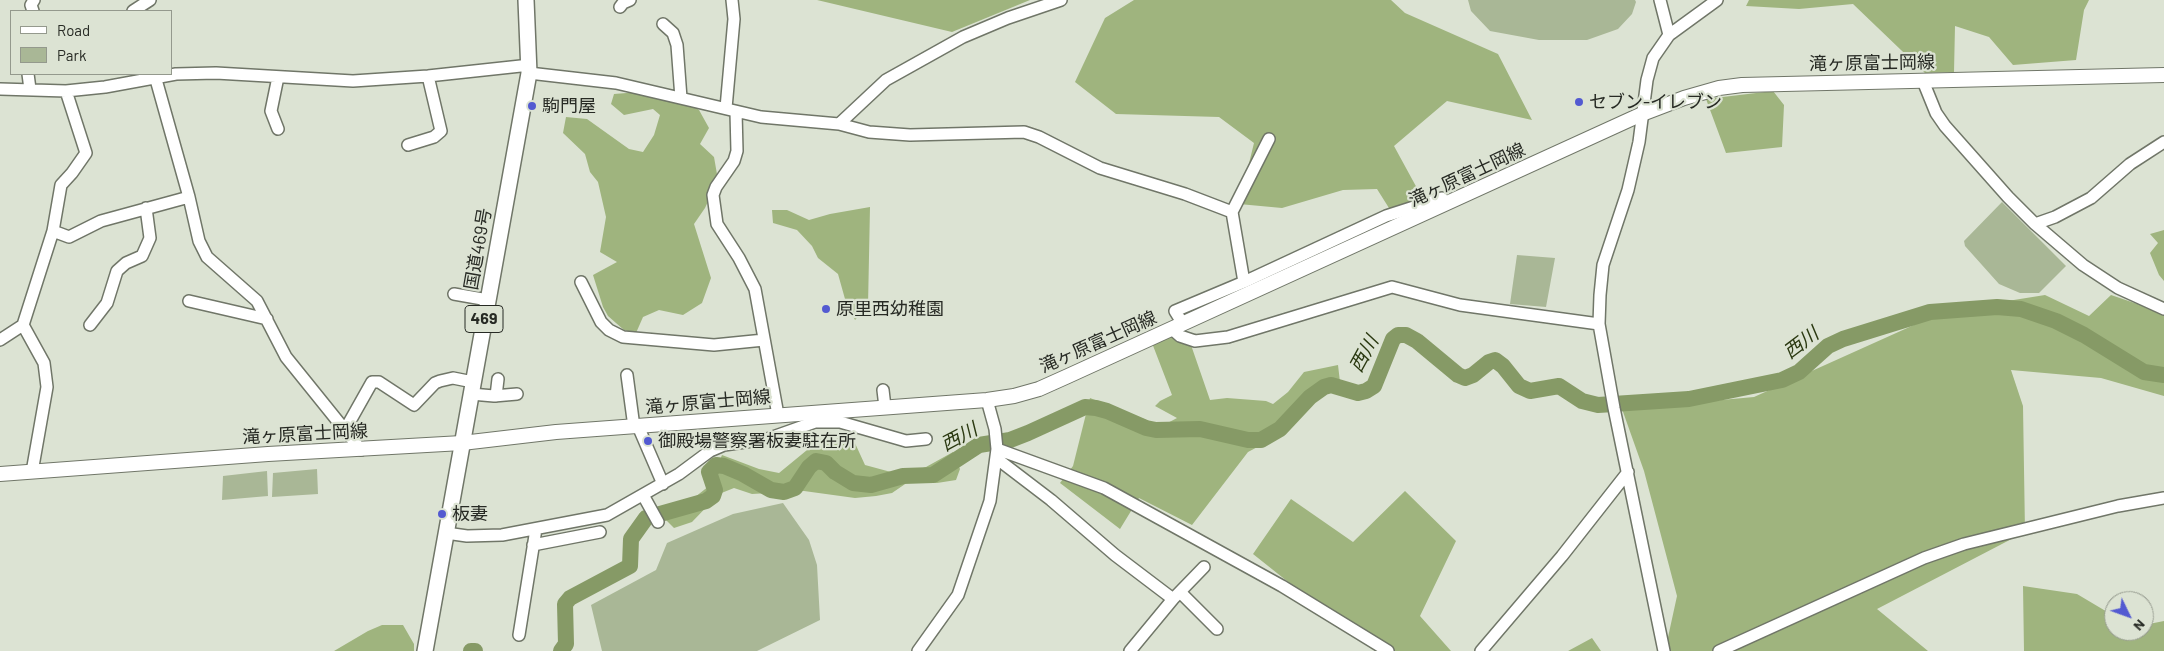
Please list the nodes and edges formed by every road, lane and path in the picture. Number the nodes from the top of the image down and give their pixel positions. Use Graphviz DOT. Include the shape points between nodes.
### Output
graph roads {
  1 [pos="150,0"];
  2 [pos="525,0"];
  3 [pos="630,0"];
  4 [pos="732,0"];
  5 [pos="1061,0"];
  6 [pos="1660,0"];
  7 [pos="1717,0"];
  8 [pos="620,7"];
  9 [pos="135,10"];
  10 [pos="663,24"];
  11 [pos="1669,36"];
  12 [pos="529,69"];
  13 [pos="28,75"];
  14 [pos="160,75"];
  15 [pos="172,75"];
  16 [pos="2164,75"];
  17 [pos="428,76"];
  18 [pos="278,77"];
  19 [pos="1923,81"];
  20 [pos="0,89"];
  21 [pos="30,89"];
  22 [pos="66,91"];
  23 [pos="681,98"];
  24 [pos="731,110"];
  25 [pos="1642,114"];
  26 [pos="839,124"];
  27 [pos="278,129"];
  28 [pos="1269,139"];
  29 [pos="2164,142"];
  30 [pos="408,145"];
  31 [pos="1469,186"];
  32 [pos="189,197"];
  33 [pos="146,208"];
  34 [pos="1232,212"];
  35 [pos="2035,224"];
  36 [pos="53,231"];
  37 [pos="581,282"];
  38 [pos="1244,282"];
  39 [pos="454,294"];
  40 [pos="488,300"];
  41 [pos="189,301"];
  42 [pos="2164,309"];
  43 [pos="267,319"];
  44 [pos="1599,324"];
  45 [pos="23,325"];
  46 [pos="90,325"];
  47 [pos="1178,326"];
  48 [pos="0,340"];
  49 [pos="764,340"];
  50 [pos="627,375"];
  51 [pos="498,379"];
  52 [pos="472,388"];
  53 [pos="883,390"];
  54 [pos="516,394"];
  55 [pos="496,396"];
  56 [pos="987,400"];
  57 [pos="885,406"];
  58 [pos="778,415"];
  59 [pos="815,417"];
  60 [pos="636,427"];
  61 [pos="345,430"];
  62 [pos="926,439"];
  63 [pos="462,443"];
  64 [pos="361,450"];
  65 [pos="997,453"];
  66 [pos="32,472"];
  67 [pos="1628,472"];
  68 [pos="0,474"];
  69 [pos="663,484"];
  70 [pos="643,496"];
  71 [pos="2164,498"];
  72 [pos="658,522"];
  73 [pos="536,529"];
  74 [pos="600,532"];
  75 [pos="446,533"];
  76 [pos="533,545"];
  77 [pos="1204,567"];
  78 [pos="1176,596"];
  79 [pos="1217,629"];
  80 [pos="519,635"];
  81 [pos="426,644"];
  82 [pos="918,651"];
  83 [pos="1130,651"];
  84 [pos="1388,651"];
  85 [pos="1481,651"];
  86 [pos="1664,651"];
  87 [pos="1719,651"];
  1 -- 9 [label="street"];
  2 -- 12 [label="highway, 国道469号 / 469"];
  3 -- 8 [label="street"];
  4 -- 24 [label="street"];
  5 -- 26 [label="street" via="963,37 886,80"];
  6 -- 11 [label="street"];
  7 -- 11 [label="street"];
  10 -- 23 [label="street" via="673,33 677,45"];
  11 -- 25 [label="street" via="1653,58 1646,80"];
  12 -- 17 [label="street"];
  12 -- 23 [label="street" via="616,83"];
  12 -- 40 [label="highway, 国道469号 / 469"];
  13 -- 21 [label="street"];
  14 -- 22 [label="street" via="105,87"];
  14 -- 32 [label="street"];
  15 -- 18 [label="street" via="216,73"];
  16 -- 19 [label="main road, 滝ヶ原富士岡線"];
  17 -- 18 [label="street" via="353,81"];
  17 -- 30 [label="street" via="441,131 434,138"];
  18 -- 27 [label="street" via="271,111"];
  19 -- 25 [label="main road, 滝ヶ原富士岡線" via="1735,86 1684,98"];
  19 -- 35 [label="street" via="1945,126"];
  20 -- 21 [label="street"];
  21 -- 22 [label="street"];
  22 -- 36 [label="street" via="86,153 61,185"];
  23 -- 24 [label="street"];
  24 -- 26 [label="street" via="761,117"];
  24 -- 49 [label="street" via="737,152 713,195 716,224 755,289"];
  25 -- 44 [label="street" via="1628,190 1603,265"];
  25 -- 47 [label="main road, 滝ヶ原富士岡線"];
  26 -- 34 [label="street" via="869,132 910,135 1024,132 1100,168"];
  28 -- 34 [label="street"];
  29 -- 35 [label="street" via="2130,164 2091,198"];
  31 -- 38 [label="street" via="1430,203 1386,216"];
  32 -- 33 [label="street"];
  32 -- 43 [label="street" via="199,241 207,257 257,300"];
  33 -- 36 [label="street" via="101,221 69,237"];
  33 -- 46 [label="street" via="150,238 142,256 117,271 107,304"];
  34 -- 38 [label="street"];
  35 -- 42 [label="street" via="2083,265 2118,288"];
  36 -- 45 [label="street"];
  37 -- 49 [label="street" via="601,322 622,337 714,345"];
  38 -- 47 [label="street" via="1174,311"];
  39 -- 40 [label="street"];
  40 -- 52 [label="highway, 国道469号 / 469"];
  41 -- 43 [label="street"];
  43 -- 61 [label="street" via="286,357"];
  44 -- 47 [label="street" via="1460,306 1392,287 1228,337 1195,340 1180,336"];
  44 -- 67 [label="street"];
  45 -- 48 [label="street"];
  45 -- 66 [label="street" via="44,363 46,387"];
  47 -- 56 [label="main road, 滝ヶ原富士岡線" via="1039,389"];
  49 -- 58 [label="street"];
  50 -- 60 [label="street"];
  51 -- 55 [label="street"];
  52 -- 55 [label="street"];
  52 -- 61 [label="street" via="453,378 440,380 414,405 380,382 372,382"];
  52 -- 63 [label="highway, 国道469号 / 469"];
  53 -- 57 [label="street"];
  54 -- 55 [label="street"];
  56 -- 57 [label="main road, 滝ヶ原富士岡線"];
  56 -- 65 [label="street" via="996,433"];
  57 -- 59 [label="main road, 滝ヶ原富士岡線"];
  58 -- 59 [label="main road, 滝ヶ原富士岡線"];
  58 -- 60 [label="main road, 滝ヶ原富士岡線"];
  59 -- 62 [label="street" via="906,440"];
  59 -- 69 [label="street" via="767,439 724,445 697,459"];
  60 -- 63 [label="main road, 滝ヶ原富士岡線"];
  60 -- 69 [label="street"];
  61 -- 64 [label="street"];
  63 -- 64 [label="main road, 滝ヶ原富士岡線"];
  63 -- 75 [label="highway, 国道469号 / 469"];
  64 -- 66 [label="main road, 滝ヶ原富士岡線"];
  65 -- 78 [label="street" via="1115,555"];
  65 -- 82 [label="street" via="990,501 958,595"];
  65 -- 84 [label="street" via="1104,488 1282,586"];
  66 -- 68 [label="main road, 滝ヶ原富士岡線"];
  67 -- 85 [label="street"];
  67 -- 86 [label="street"];
  69 -- 70 [label="street"];
  70 -- 72 [label="street"];
  70 -- 73 [label="street" via="607,515"];
  71 -- 87 [label="street" via="2118,506 1964,544 1924,558"];
  73 -- 75 [label="street" via="502,535"];
  73 -- 76 [label="street"];
  74 -- 76 [label="street"];
  75 -- 81 [label="highway, 国道469号 / 469"];
  76 -- 80 [label="street"];
  77 -- 78 [label="street"];
  78 -- 79 [label="street"];
  78 -- 83 [label="street"];
}
